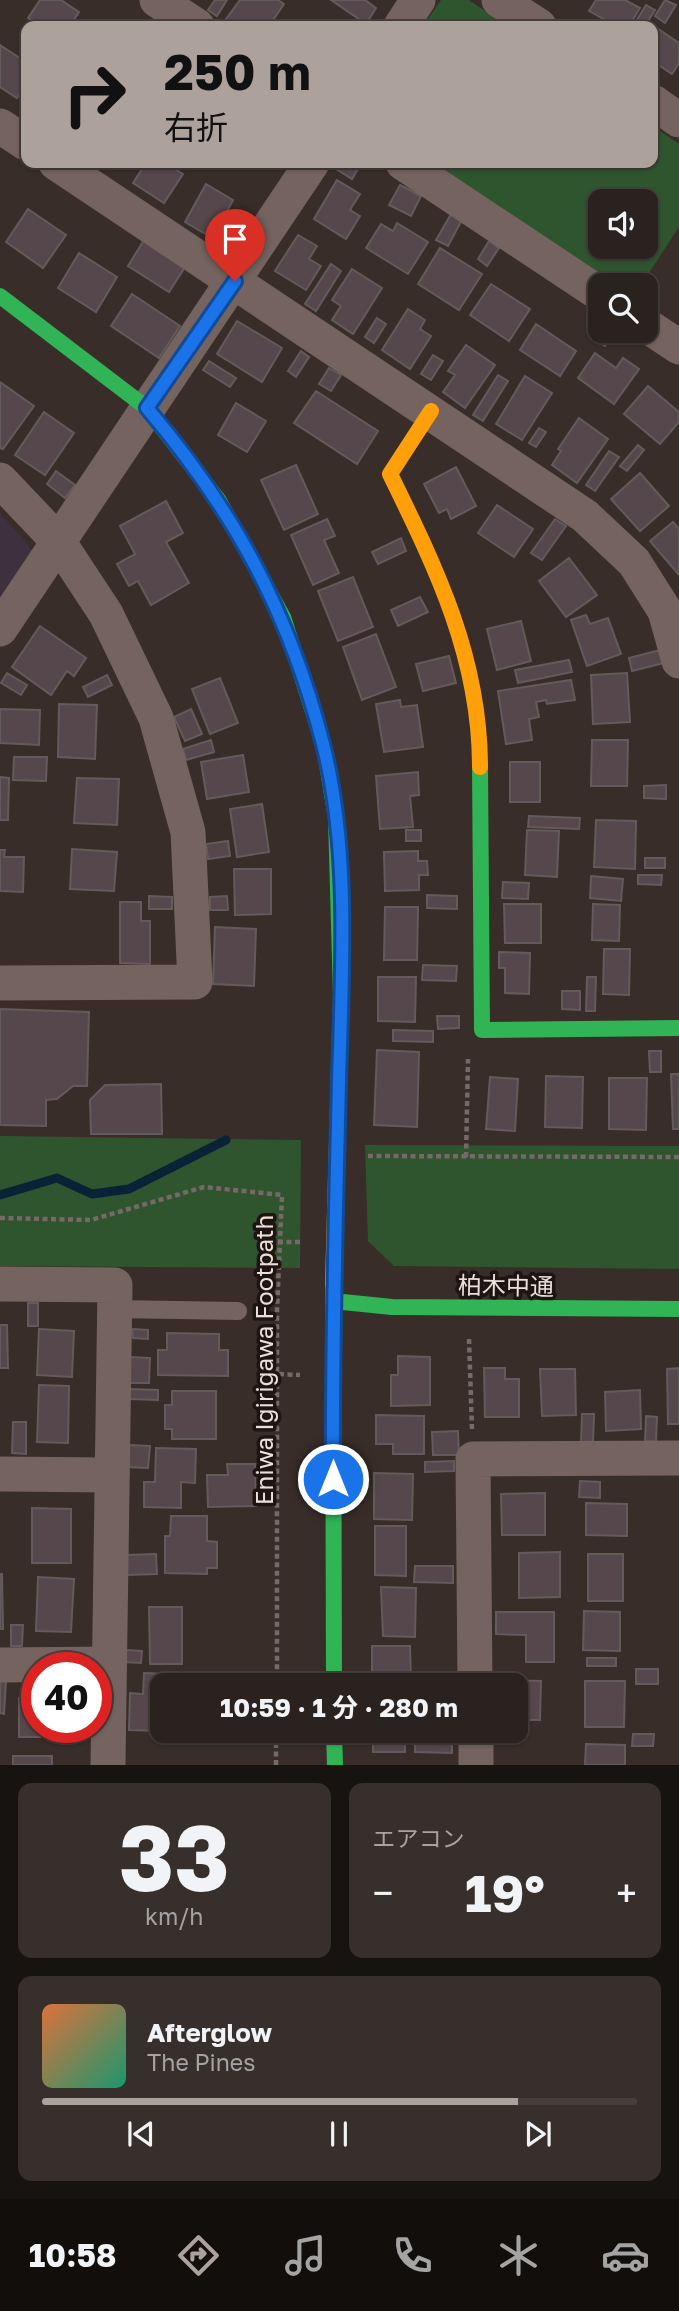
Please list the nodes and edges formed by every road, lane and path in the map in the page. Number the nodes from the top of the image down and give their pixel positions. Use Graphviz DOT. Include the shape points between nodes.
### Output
graph roads {
  1 [pos="157,0"];
  2 [pos="418,0"];
  3 [pos="499,0"];
  4 [pos="189,21"];
  5 [pos="404,21"];
  6 [pos="531,21"];
  7 [pos="658,105"];
  8 [pos="679,120"];
  9 [pos="0,126"];
  10 [pos="21,140"];
  11 [pos="64,168"];
  12 [pos="309,168"];
  13 [pos="411,168"];
  14 [pos="235,281"];
  15 [pos="588,286"];
  16 [pos="0,296"];
  17 [pos="658,333"];
  18 [pos="679,347"];
  19 [pos="147,408"];
  20 [pos="431,411"];
  21 [pos="0,480"];
  22 [pos="58,541"];
  23 [pos="672,607"];
  24 [pos="0,629"];
  25 [pos="679,661"];
  26 [pos="0,983"];
  27 [pos="679,1028"];
  28 [pos="482,1030"];
  29 [pos="359,1156"];
  30 [pos="466,1157"];
  31 [pos="679,1157"];
  32 [pos="0,1219"];
  33 [pos="278,1242"];
  34 [pos="335,1242"];
  35 [pos="0,1284"];
  36 [pos="333,1301"];
  37 [pos="114,1309"];
  38 [pos="679,1309"];
  39 [pos="238,1311"];
  40 [pos="469,1338"];
  41 [pos="679,1458"];
  42 [pos="473,1459"];
  43 [pos="0,1474"];
  44 [pos="112,1475"];
  45 [pos="108,1652"];
  46 [pos="0,1665"];
  47 [pos="21,1665"];
  48 [pos="277,1673"];
  49 [pos="334,1673"];
  50 [pos="475,1673"];
  51 [pos="108,1743"];
  52 [pos="276,1743"];
  53 [pos="334,1743"];
  54 [pos="476,1743"];
  55 [pos="108,1765"];
  56 [pos="276,1765"];
  57 [pos="335,1765"];
  58 [pos="476,1765"];
  1 -- 4 [label="street"];
  2 -- 5 [label="street"];
  3 -- 6 [label="street"];
  7 -- 8 [label="street"];
  9 -- 10 [label="street"];
  11 -- 14 [label="street"];
  12 -- 14 [label="street"];
  13 -- 15 [label="street"];
  14 -- 19 [label="street"];
  14 -- 20 [label="street"];
  16 -- 19 [label="street"];
  17 -- 18 [label="street"];
  19 -- 22 [label="street"];
  19 -- 34 [label="street" via="219,501 283,617 324,746 336,818 341,900"];
  20 -- 23 [label="street" via="585,516 634,562"];
  20 -- 28 [label="street" via="390,474 439,573 459,630 477,709"];
  21 -- 22 [label="street"];
  22 -- 24 [label="street"];
  22 -- 26 [label="street" via="106,614 156,718 188,832 195,982"];
  23 -- 25 [label="street"];
  27 -- 28 [label="street"];
  28 -- 30 [label="path" via="468,1045"];
  29 -- 30 [label="path"];
  30 -- 31 [label="path"];
  32 -- 33 [label="path, Eniwa Igirigawa Footpath" via="91,1220 204,1187 282,1195"];
  33 -- 34 [label="path"];
  33 -- 48 [label="path, Eniwa Igirigawa Footpath"];
  34 -- 36 [label="street"];
  35 -- 37 [label="street" via="115,1285"];
  36 -- 38 [label="street, 柏木中通" via="392,1307"];
  36 -- 49 [label="street"];
  37 -- 39 [label="lane"];
  37 -- 44 [label="street"];
  40 -- 42 [label="path"];
  41 -- 42 [label="street"];
  42 -- 50 [label="street"];
  43 -- 44 [label="street"];
  44 -- 45 [label="street"];
  46 -- 47 [label="street"];
  51 -- 55 [label="street"];
  52 -- 56 [label="path"];
  53 -- 57 [label="street"];
  54 -- 58 [label="street"];
}
